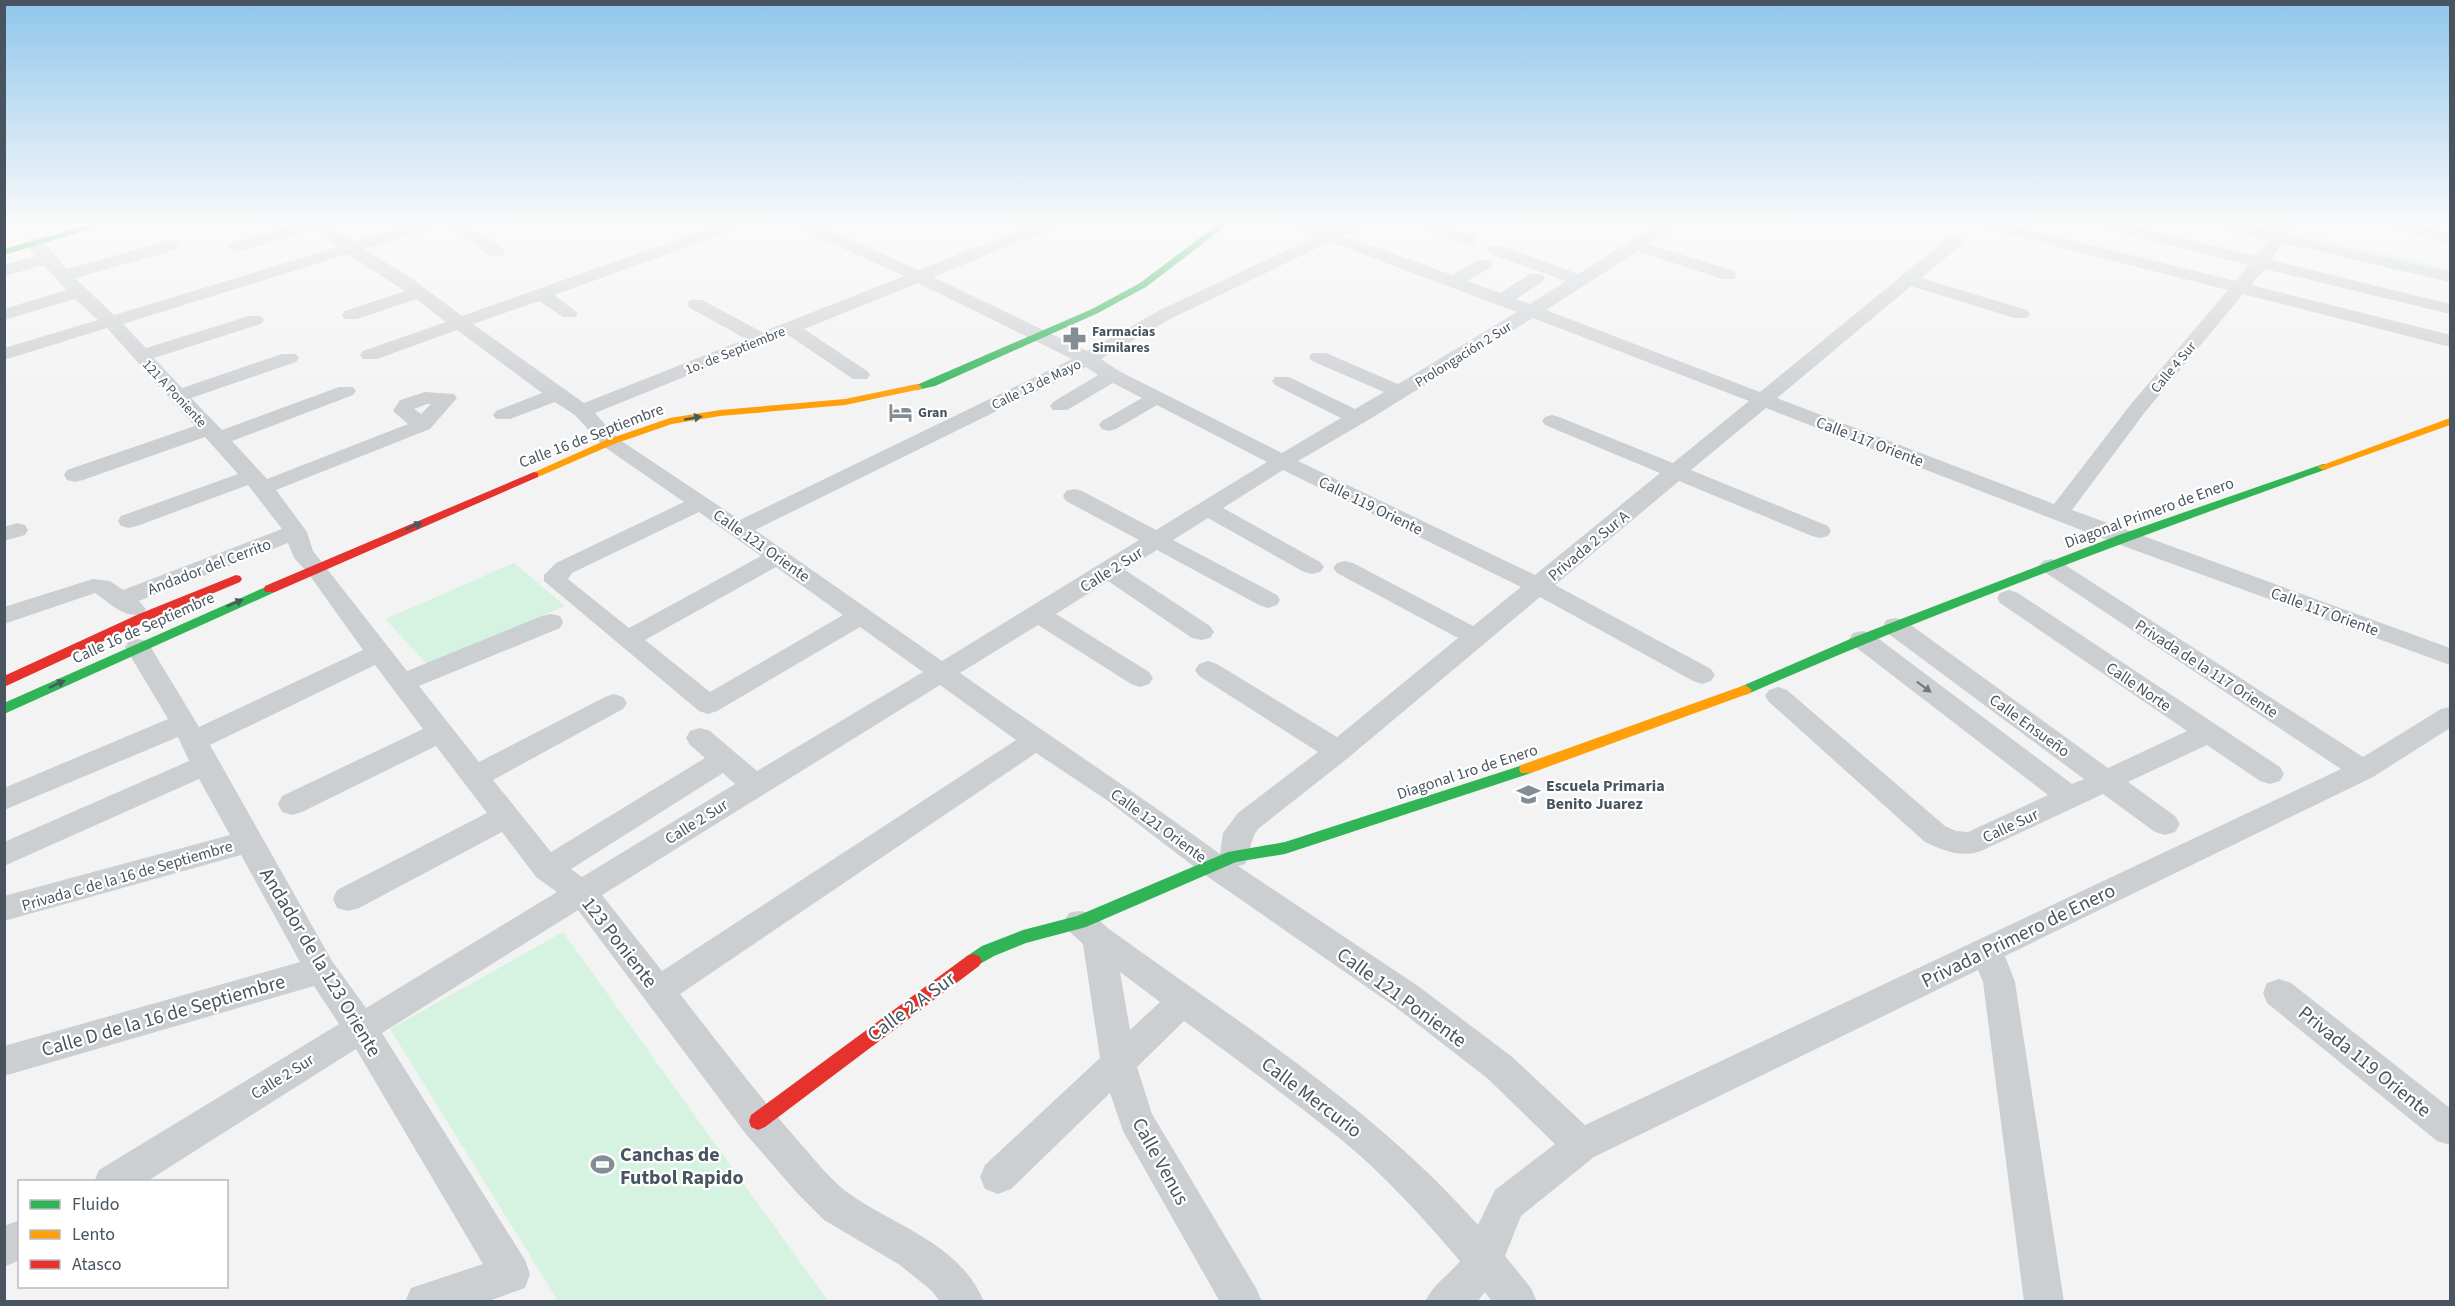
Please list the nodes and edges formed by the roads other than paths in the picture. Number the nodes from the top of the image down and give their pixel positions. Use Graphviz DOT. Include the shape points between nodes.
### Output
graph roads {
  1 [pos="70,283"];
  2 [pos="193,283"];
  3 [pos="225,283"];
  4 [pos="404,283"];
  5 [pos="575,283"];
  6 [pos="901,283"];
  7 [pos="932,283"];
  8 [pos="1146,283"];
  9 [pos="1231,283"];
  10 [pos="1456,283"];
  11 [pos="1528,283"];
  12 [pos="1575,283"];
  13 [pos="1905,283"];
  14 [pos="1919,283"];
  15 [pos="2220,283"];
  16 [pos="2244,283"];
  17 [pos="2345,283"];
  18 [pos="2240,288"];
  19 [pos="78,292"];
  20 [pos="418,292"];
  21 [pos="542,295"];
  22 [pos="1095,295"];
  23 [pos="1502,300"];
  24 [pos="696,304"];
  25 [pos="2451,309"];
  26 [pos="1532,311"];
  27 [pos="570,313"];
  28 [pos="2021,314"];
  29 [pos="4,315"];
  30 [pos="351,315"];
  31 [pos="104,316"];
  32 [pos="255,320"];
  33 [pos="460,324"];
  34 [pos="790,328"];
  35 [pos="1032,334"];
  36 [pos="761,339"];
  37 [pos="2451,341"];
  38 [pos="4,354"];
  39 [pos="370,355"];
  40 [pos="141,356"];
  41 [pos="1319,357"];
  42 [pos="289,358"];
  43 [pos="1087,359"];
  44 [pos="860,375"];
  45 [pos="1112,375"];
  46 [pos="1282,381"];
  47 [pos="346,391"];
  48 [pos="1400,393"];
  49 [pos="556,394"];
  50 [pos="177,396"];
  51 [pos="1157,397"];
  52 [pos="1761,400"];
  53 [pos="1060,406"];
  54 [pos="582,411"];
  55 [pos="503,415"];
  56 [pos="1358,418"];
  57 [pos="1552,421"];
  58 [pos="2451,421"];
  59 [pos="423,425"];
  60 [pos="1108,425"];
  61 [pos="213,433"];
  62 [pos="598,436"];
  63 [pos="1281,462"];
  64 [pos="1675,472"];
  65 [pos="75,476"];
  66 [pos="258,482"];
  67 [pos="1074,495"];
  68 [pos="700,503"];
  69 [pos="1209,509"];
  70 [pos="2058,513"];
  71 [pos="129,521"];
  72 [pos="740,529"];
  73 [pos="1820,531"];
  74 [pos="2123,538"];
  75 [pos="1157,541"];
  76 [pos="304,552"];
  77 [pos="778,556"];
  78 [pos="2051,566"];
  79 [pos="1312,567"];
  80 [pos="1345,568"];
  81 [pos="1108,570"];
  82 [pos="247,575"];
  83 [pos="1538,586"];
  84 [pos="2009,598"];
  85 [pos="122,599"];
  86 [pos="1268,600"];
  87 [pos="1038,614"];
  88 [pos="861,615"];
  89 [pos="4,616"];
  90 [pos="551,622"];
  91 [pos="1895,626"];
  92 [pos="141,632"];
  93 [pos="1201,632"];
  94 [pos="1475,636"];
  95 [pos="628,639"];
  96 [pos="1862,639"];
  97 [pos="379,653"];
  98 [pos="2451,657"];
  99 [pos="1208,670"];
  100 [pos="941,672"];
  101 [pos="1702,675"];
  102 [pos="1140,678"];
  103 [pos="4,682"];
  104 [pos="403,682"];
  105 [pos="1778,696"];
  106 [pos="614,703"];
  107 [pos="4,709"];
  108 [pos="2451,716"];
  109 [pos="441,732"];
  110 [pos="2208,733"];
  111 [pos="700,738"];
  112 [pos="1036,740"];
  113 [pos="194,743"];
  114 [pos="1338,751"];
  115 [pos="725,759"];
  116 [pos="2363,770"];
  117 [pos="2270,774"];
  118 [pos="475,777"];
  119 [pos="2105,780"];
  120 [pos="755,785"];
  121 [pos="2070,797"];
  122 [pos="4,800"];
  123 [pos="292,804"];
  124 [pos="505,817"];
  125 [pos="2165,824"];
  126 [pos="249,842"];
  127 [pos="4,855"];
  128 [pos="1223,860"];
  129 [pos="547,869"];
  130 [pos="583,893"];
  131 [pos="348,899"];
  132 [pos="4,909"];
  133 [pos="1089,930"];
  134 [pos="1987,950"];
  135 [pos="321,969"];
  136 [pos="658,991"];
  137 [pos="2279,993"];
  138 [pos="1183,1001"];
  139 [pos="361,1028"];
  140 [pos="4,1061"];
  141 [pos="1118,1063"];
  142 [pos="759,1121"];
  143 [pos="2451,1129"];
  144 [pos="1581,1144"];
  145 [pos="998,1177"];
  146 [pos="115,1180"];
  147 [pos="18,1239"];
  148 [pos="4,1248"];
  149 [pos="1485,1260"];
  150 [pos="425,1302"];
  151 [pos="964,1302"];
  152 [pos="1242,1302"];
  153 [pos="1445,1302"];
  154 [pos="1517,1302"];
  155 [pos="2044,1302"];
  1 -- 19 [label="street, 121 A Poniente"];
  2 -- 31 [label="street"];
  3 -- 31 [label="street"];
  4 -- 20 [label="street, Calle 121 Oriente"];
  5 -- 21 [label="street"];
  6 -- 34 [label="street, 1o. de Septiembre"];
  7 -- 35 [label="street, Calle 119 Oriente"];
  8 -- 35 [label="street, Calle 16 de Septiembre" via="1095,311"];
  9 -- 43 [label="street, Calle 13 de Mayo"];
  10 -- 23 [label="street, Calle 117 Oriente"];
  11 -- 23 [label="street"];
  12 -- 26 [label="street, Prolongación 2 Sur"];
  13 -- 52 [label="street, Privada 2 Sur A"];
  14 -- 28 [label="street"];
  15 -- 18 [label="street"];
  16 -- 18 [label="street, Calle 4 Sur"];
  17 -- 25 [label="street"];
  18 -- 37 [label="street"];
  18 -- 70 [label="street, Calle 4 Sur" via="2138,408"];
  19 -- 29 [label="street"];
  19 -- 31 [label="street, 121 A Poniente"];
  20 -- 30 [label="street"];
  20 -- 33 [label="street, Calle 121 Oriente"];
  21 -- 27 [label="street"];
  21 -- 33 [label="street"];
  22 -- 35 [label="street, Calle 16 de Septiembre"];
  23 -- 26 [label="street, Calle 117 Oriente"];
  24 -- 36 [label="street"];
  26 -- 48 [label="street, Prolongación 2 Sur"];
  26 -- 52 [label="street, Calle 117 Oriente"];
  31 -- 38 [label="street"];
  31 -- 40 [label="street, 121 A Poniente"];
  32 -- 40 [label="street"];
  33 -- 39 [label="street"];
  33 -- 49 [label="street, Calle 121 Oriente"];
  34 -- 36 [label="street, 1o. de Septiembre"];
  34 -- 44 [label="street"];
  35 -- 43 [label="street, Calle 119 Oriente"];
  35 -- 62 [label="street, Calle 16 de Septiembre" via="930,384 885,395 690,418"];
  36 -- 54 [label="street, 1o. de Septiembre"];
  40 -- 50 [label="street, 121 A Poniente"];
  41 -- 48 [label="street"];
  42 -- 50 [label="street"];
  43 -- 45 [label="street, Calle 119 Oriente"];
  43 -- 72 [label="street, Calle 13 de Mayo"];
  45 -- 51 [label="street, Calle 119 Oriente"];
  45 -- 53 [label="street"];
  46 -- 56 [label="street"];
  47 -- 61 [label="street"];
  48 -- 56 [label="street, Prolongación 2 Sur"];
  49 -- 54 [label="street, Calle 121 Oriente"];
  49 -- 55 [label="street"];
  50 -- 61 [label="street, 121 A Poniente"];
  51 -- 60 [label="street"];
  51 -- 63 [label="street, Calle 119 Oriente"];
  52 -- 64 [label="street, Privada 2 Sur A"];
  52 -- 70 [label="street, Calle 117 Oriente"];
  54 -- 62 [label="street, Calle 121 Oriente"];
  56 -- 63 [label="street, Prolongación 2 Sur"];
  57 -- 64 [label="street"];
  58 -- 74 [label="street, Diagonal Primero de Enero"];
  59 -- 66 [label="street"];
  61 -- 65 [label="street"];
  61 -- 66 [label="street, 121 A Poniente"];
  62 -- 68 [label="street, Calle 121 Oriente"];
  76 -- 62 [label="street, Calle 16 de Septiembre, one-way"];
  63 -- 69 [label="street, Calle 2 Sur"];
  63 -- 83 [label="street, Calle 119 Oriente"];
  64 -- 73 [label="street"];
  64 -- 83 [label="street, Privada 2 Sur A"];
  66 -- 71 [label="street"];
  66 -- 76 [label="street, 121 A Poniente"];
  67 -- 75 [label="street"];
  68 -- 72 [label="street, Calle 121 Oriente"];
  68 -- 95 [label="street" via="556,575 556,581"];
  69 -- 75 [label="street, Calle 2 Sur"];
  69 -- 79 [label="street"];
  70 -- 74 [label="street, Calle 117 Oriente"];
  72 -- 77 [label="street, Calle 121 Oriente"];
  74 -- 78 [label="street, Diagonal Primero de Enero"];
  74 -- 98 [label="street, Calle 117 Oriente"];
  75 -- 81 [label="street, Calle 2 Sur"];
  75 -- 86 [label="street"];
  76 -- 85 [label="street, Andador del Cerrito"];
  92 -- 76 [label="street, Calle 16 de Septiembre, one-way"];
  76 -- 97 [label="street, 123 Poniente"];
  77 -- 88 [label="street, Calle 121 Oriente"];
  77 -- 95 [label="street"];
  78 -- 91 [label="street, Diagonal Primero de Enero"];
  78 -- 116 [label="street, Privada de la 117 Oriente"];
  80 -- 94 [label="street"];
  81 -- 87 [label="street, Calle 2 Sur"];
  81 -- 93 [label="street"];
  82 -- 92 [label="street, Calle 16 de Septiembre"];
  83 -- 94 [label="street, Privada 2 Sur A"];
  83 -- 101 [label="street, Calle 119 Oriente"];
  84 -- 110 [label="street, Calle Norte"];
  85 -- 89 [label="street, Andador del Cerrito" via="93,586"];
  85 -- 92 [label="street, Andador del Cerrito"];
  87 -- 100 [label="street, Calle 2 Sur"];
  87 -- 102 [label="street"];
  88 -- 95 [label="street" via="708,705"];
  88 -- 100 [label="street, Calle 121 Oriente"];
  90 -- 104 [label="street"];
  91 -- 96 [label="street, Diagonal Primero de Enero"];
  91 -- 119 [label="street, Calle Ensueño"];
  92 -- 103 [label="street, Calle 16 de Septiembre"];
  107 -- 92 [label="street, Calle 16 de Septiembre, one-way"];
  92 -- 113 [label="street, Andador de la 123 Oriente"];
  94 -- 114 [label="street, Privada 2 Sur A"];
  96 -- 121 [label="street, Calle Ensueño, one-way"];
  96 -- 128 [label="street, Diagonal 1ro de Enero" via="1758,685 1562,757 1285,848"];
  97 -- 104 [label="street, 123 Poniente"];
  97 -- 113 [label="street"];
  99 -- 114 [label="street"];
  100 -- 112 [label="street, Calle 121 Oriente"];
  100 -- 120 [label="street, Calle 2 Sur"];
  104 -- 109 [label="street, 123 Poniente"];
  105 -- 121 [label="street, Calle Sur" via="1935,834 1953,842 1971,843"];
  106 -- 118 [label="street"];
  108 -- 116 [label="street, Privada Primero de Enero"];
  109 -- 118 [label="street, 123 Poniente"];
  109 -- 123 [label="street"];
  110 -- 117 [label="street, Calle Norte"];
  110 -- 119 [label="street, Calle Sur"];
  111 -- 115 [label="street"];
  112 -- 128 [label="street, Calle 121 Oriente"];
  112 -- 136 [label="street"];
  113 -- 122 [label="street"];
  113 -- 126 [label="street, Andador de la 123 Oriente"];
  113 -- 127 [label="street"];
  114 -- 128 [label="street, Privada 2 Sur A" via="1248,821"];
  115 -- 120 [label="street"];
  115 -- 129 [label="street"];
  116 -- 134 [label="street, Privada Primero de Enero"];
  118 -- 124 [label="street, 123 Poniente"];
  119 -- 121 [label="street, Calle Sur"];
  119 -- 125 [label="street, Calle Ensueño"];
  120 -- 130 [label="street, Calle 2 Sur"];
  124 -- 129 [label="street, 123 Poniente"];
  124 -- 131 [label="street"];
  126 -- 132 [label="street, Privada C de la 16 de Septiembre"];
  126 -- 135 [label="street, Andador de la 123 Oriente"];
  128 -- 133 [label="street, Diagonal 1ro de Enero"];
  128 -- 144 [label="street, Calle 121 Poniente" via="1498,1067"];
  129 -- 130 [label="street, 123 Poniente"];
  130 -- 136 [label="street, 123 Poniente"];
  130 -- 139 [label="street, Calle 2 Sur"];
  133 -- 138 [label="street, Calle Mercurio"];
  133 -- 141 [label="street, Calle Venus" via="1099,955"];
  133 -- 142 [label="street, Calle 2 A Sur" via="1023,937 988,951"];
  134 -- 144 [label="street, Privada Primero de Enero"];
  134 -- 155 [label="street" via="1999,982"];
  135 -- 139 [label="street, Andador de la 123 Oriente"];
  135 -- 140 [label="street, Calle D de la 16 de Septiembre"];
  136 -- 142 [label="street, 123 Poniente"];
  137 -- 143 [label="street, Privada 119 Oriente"];
  138 -- 141 [label="street"];
  138 -- 149 [label="street, Calle Mercurio" via="1353,1126 1392,1160"];
  139 -- 146 [label="street, Calle 2 Sur"];
  139 -- 150 [label="street, Andador de la 123 Oriente" via="511,1274"];
  141 -- 145 [label="street"];
  141 -- 152 [label="street, Calle Venus" via="1136,1120"];
  142 -- 151 [label="street, 123 Poniente" via="837,1207 914,1252 946,1277"];
  144 -- 149 [label="street, Privada Primero de Enero" via="1508,1203"];
  147 -- 148 [label="street"];
  149 -- 153 [label="street, Privada Primero de Enero" via="1464,1287"];
  149 -- 154 [label="street, Calle Mercurio"];
}
